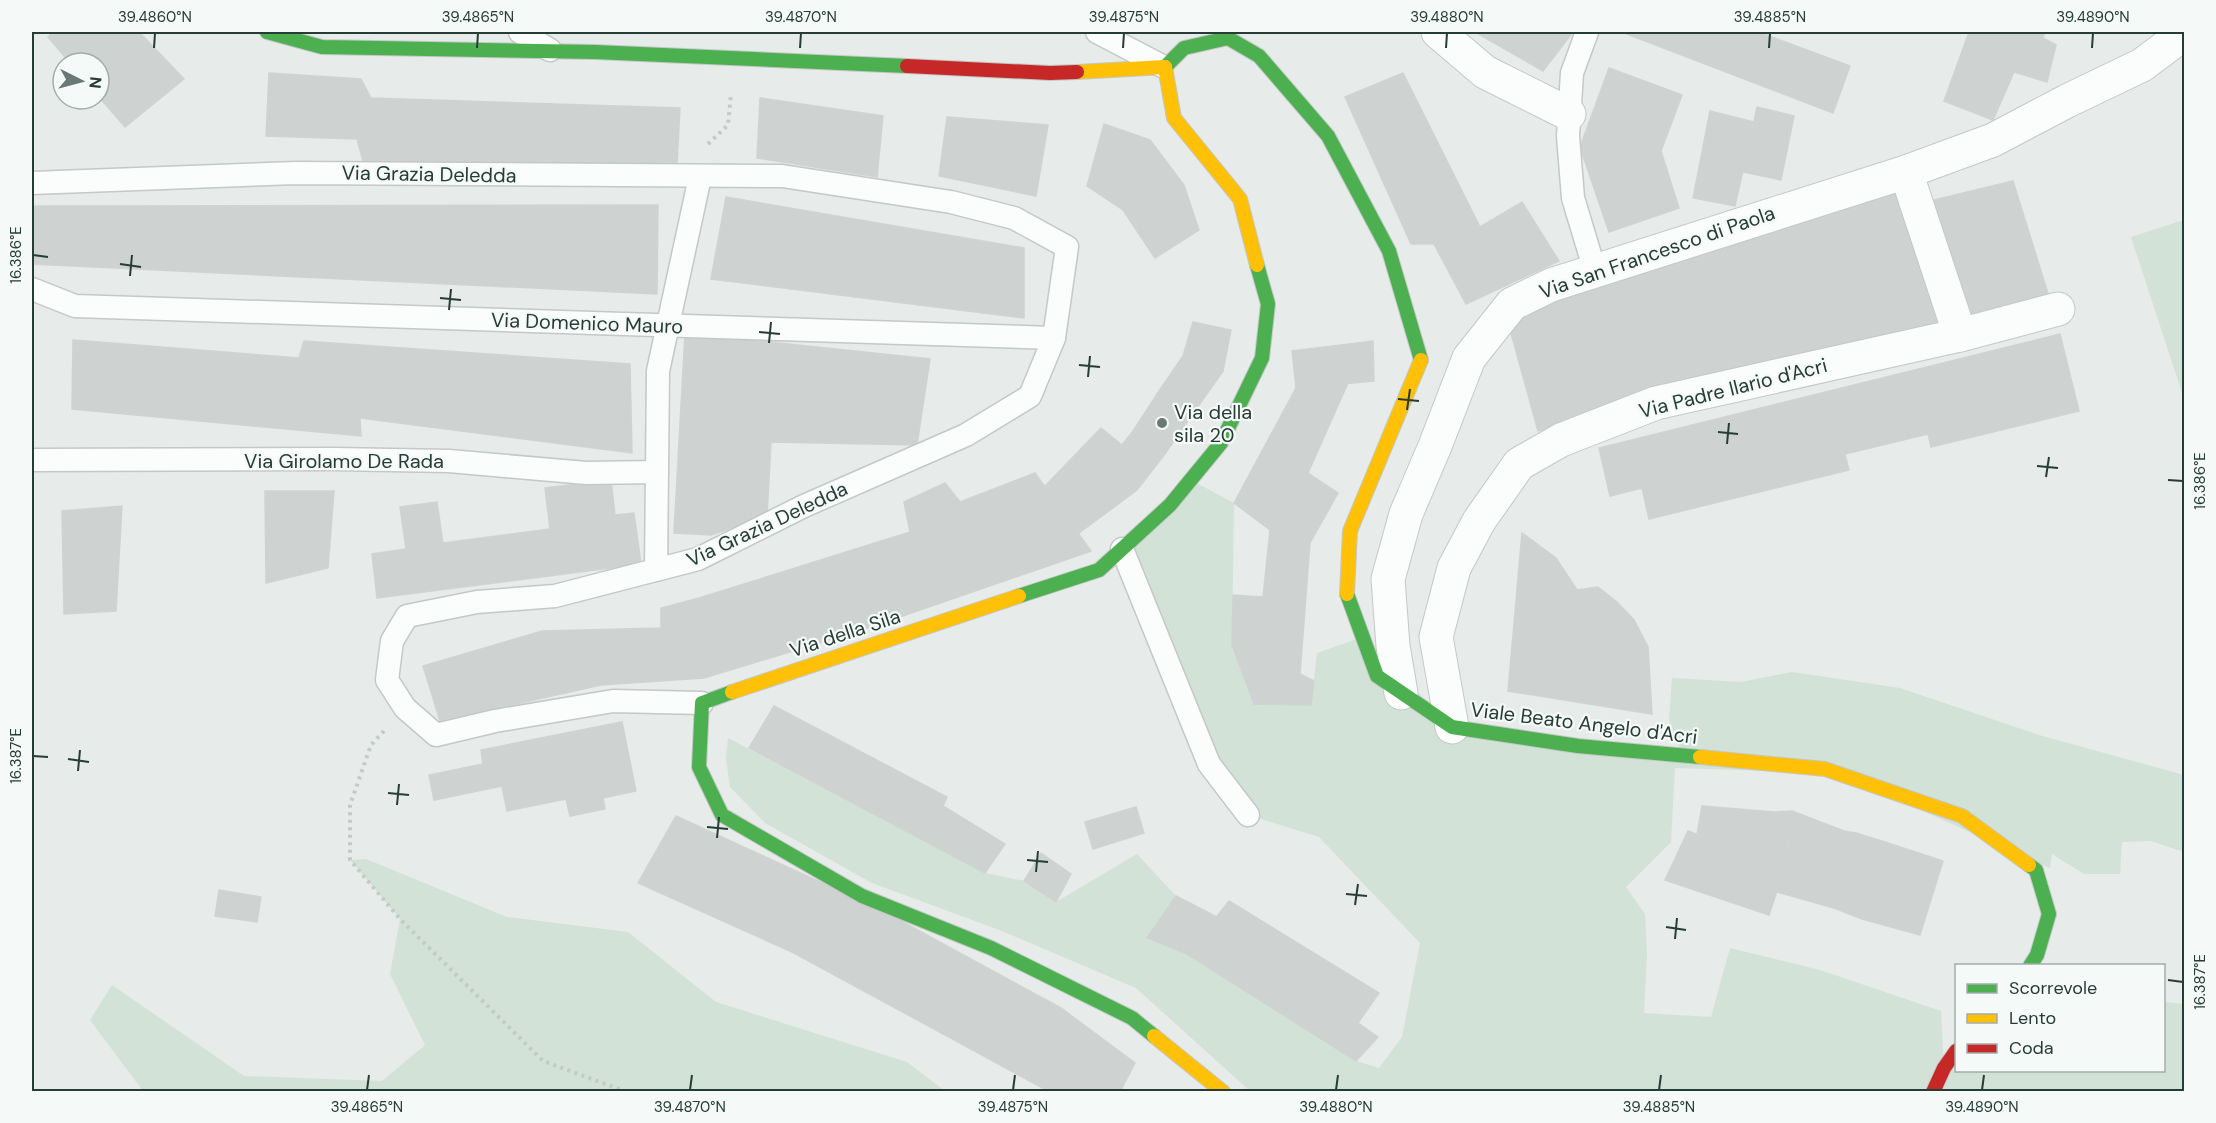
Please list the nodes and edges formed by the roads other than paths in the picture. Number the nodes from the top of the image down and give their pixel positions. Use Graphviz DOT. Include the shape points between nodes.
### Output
graph roads {
  1 [pos="267,32"];
  2 [pos="520,32"];
  3 [pos="1097,32"];
  4 [pos="1438,32"];
  5 [pos="1587,32"];
  6 [pos="2182,32"];
  7 [pos="551,51"];
  8 [pos="1164,67"];
  9 [pos="1569,114"];
  10 [pos="1906,172"];
  11 [pos="707,177"];
  12 [pos="32,183"];
  13 [pos="1595,271"];
  14 [pos="32,289"];
  15 [pos="2058,309"];
  16 [pos="668,326"];
  17 [pos="1960,335"];
  18 [pos="1054,339"];
  19 [pos="32,460"];
  20 [pos="657,472"];
  21 [pos="1122,549"];
  22 [pos="656,570"];
  23 [pos="1401,693"];
  24 [pos="702,703"];
  25 [pos="1452,727"];
  26 [pos="1248,815"];
  27 [pos="2031,964"];
  28 [pos="1955,1052"];
  29 [pos="1223,1092"];
  30 [pos="1933,1092"];
  1 -- 7 [label="main road" via="322,47"];
  2 -- 7 [label="lane"];
  3 -- 8 [label="lane"];
  4 -- 9 [label="street" via="1485,72"];
  5 -- 9 [label="lane" via="1572,73"];
  6 -- 10 [label="street, Via San Francesco di Paola" via="2142,65 1993,140"];
  7 -- 8 [label="main road" via="1050,73"];
  8 -- 21 [label="main road, Via della Sila" via="1174,118 1240,199 1268,304 1262,358 1221,443 1170,505"];
  8 -- 23 [label="main road, Viale Beato Angelo d'Acri" via="1184,48 1228,38 1259,56 1328,136 1389,251 1421,359 1350,531 1346,591 1377,676"];
  9 -- 13 [label="lane" via="1573,198"];
  10 -- 13 [label="street, Via San Francesco di Paola"];
  10 -- 17 [label="street"];
  11 -- 12 [label="lane, Via Grazia Deledda" via="296,173"];
  11 -- 16 [label="lane"];
  11 -- 18 [label="lane, Via Grazia Deledda" via="782,176 951,202 1014,218 1067,247"];
  13 -- 23 [label="street, Via San Francesco di Paola" via="1551,285 1512,304 1469,358 1406,514 1388,579"];
  14 -- 16 [label="lane, Via Domenico Mauro" via="75,306"];
  15 -- 17 [label="street, Via Padre Ilario d'Acri"];
  16 -- 18 [label="lane, Via Domenico Mauro"];
  16 -- 20 [label="lane" via="658,371"];
  17 -- 25 [label="street, Via Padre Ilario d'Acri" via="1656,403 1561,440 1519,464 1479,521 1454,568 1436,637"];
  18 -- 22 [label="lane, Via Grazia Deledda" via="1030,396 966,435 804,506 698,559"];
  19 -- 20 [label="lane, Via Girolamo De Rada" via="334,459 437,461 586,473"];
  20 -- 22 [label="lane"];
  21 -- 24 [label="main road, Via della Sila" via="1099,570"];
  21 -- 26 [label="lane" via="1209,764"];
  22 -- 24 [label="lane, Via Grazia Deledda" via="555,596 477,602 407,616 392,641 387,680 405,708 436,735 614,701"];
  23 -- 25 [label="main road, Viale Beato Angelo d'Acri"];
  24 -- 29 [label="main road" via="699,767 722,815 862,896 990,948 1132,1018"];
  25 -- 27 [label="main road, Viale Beato Angelo d'Acri" via="1578,746 1825,769 1962,816 2036,870 2049,914"];
  28 -- 30 [label="main road"];
}
